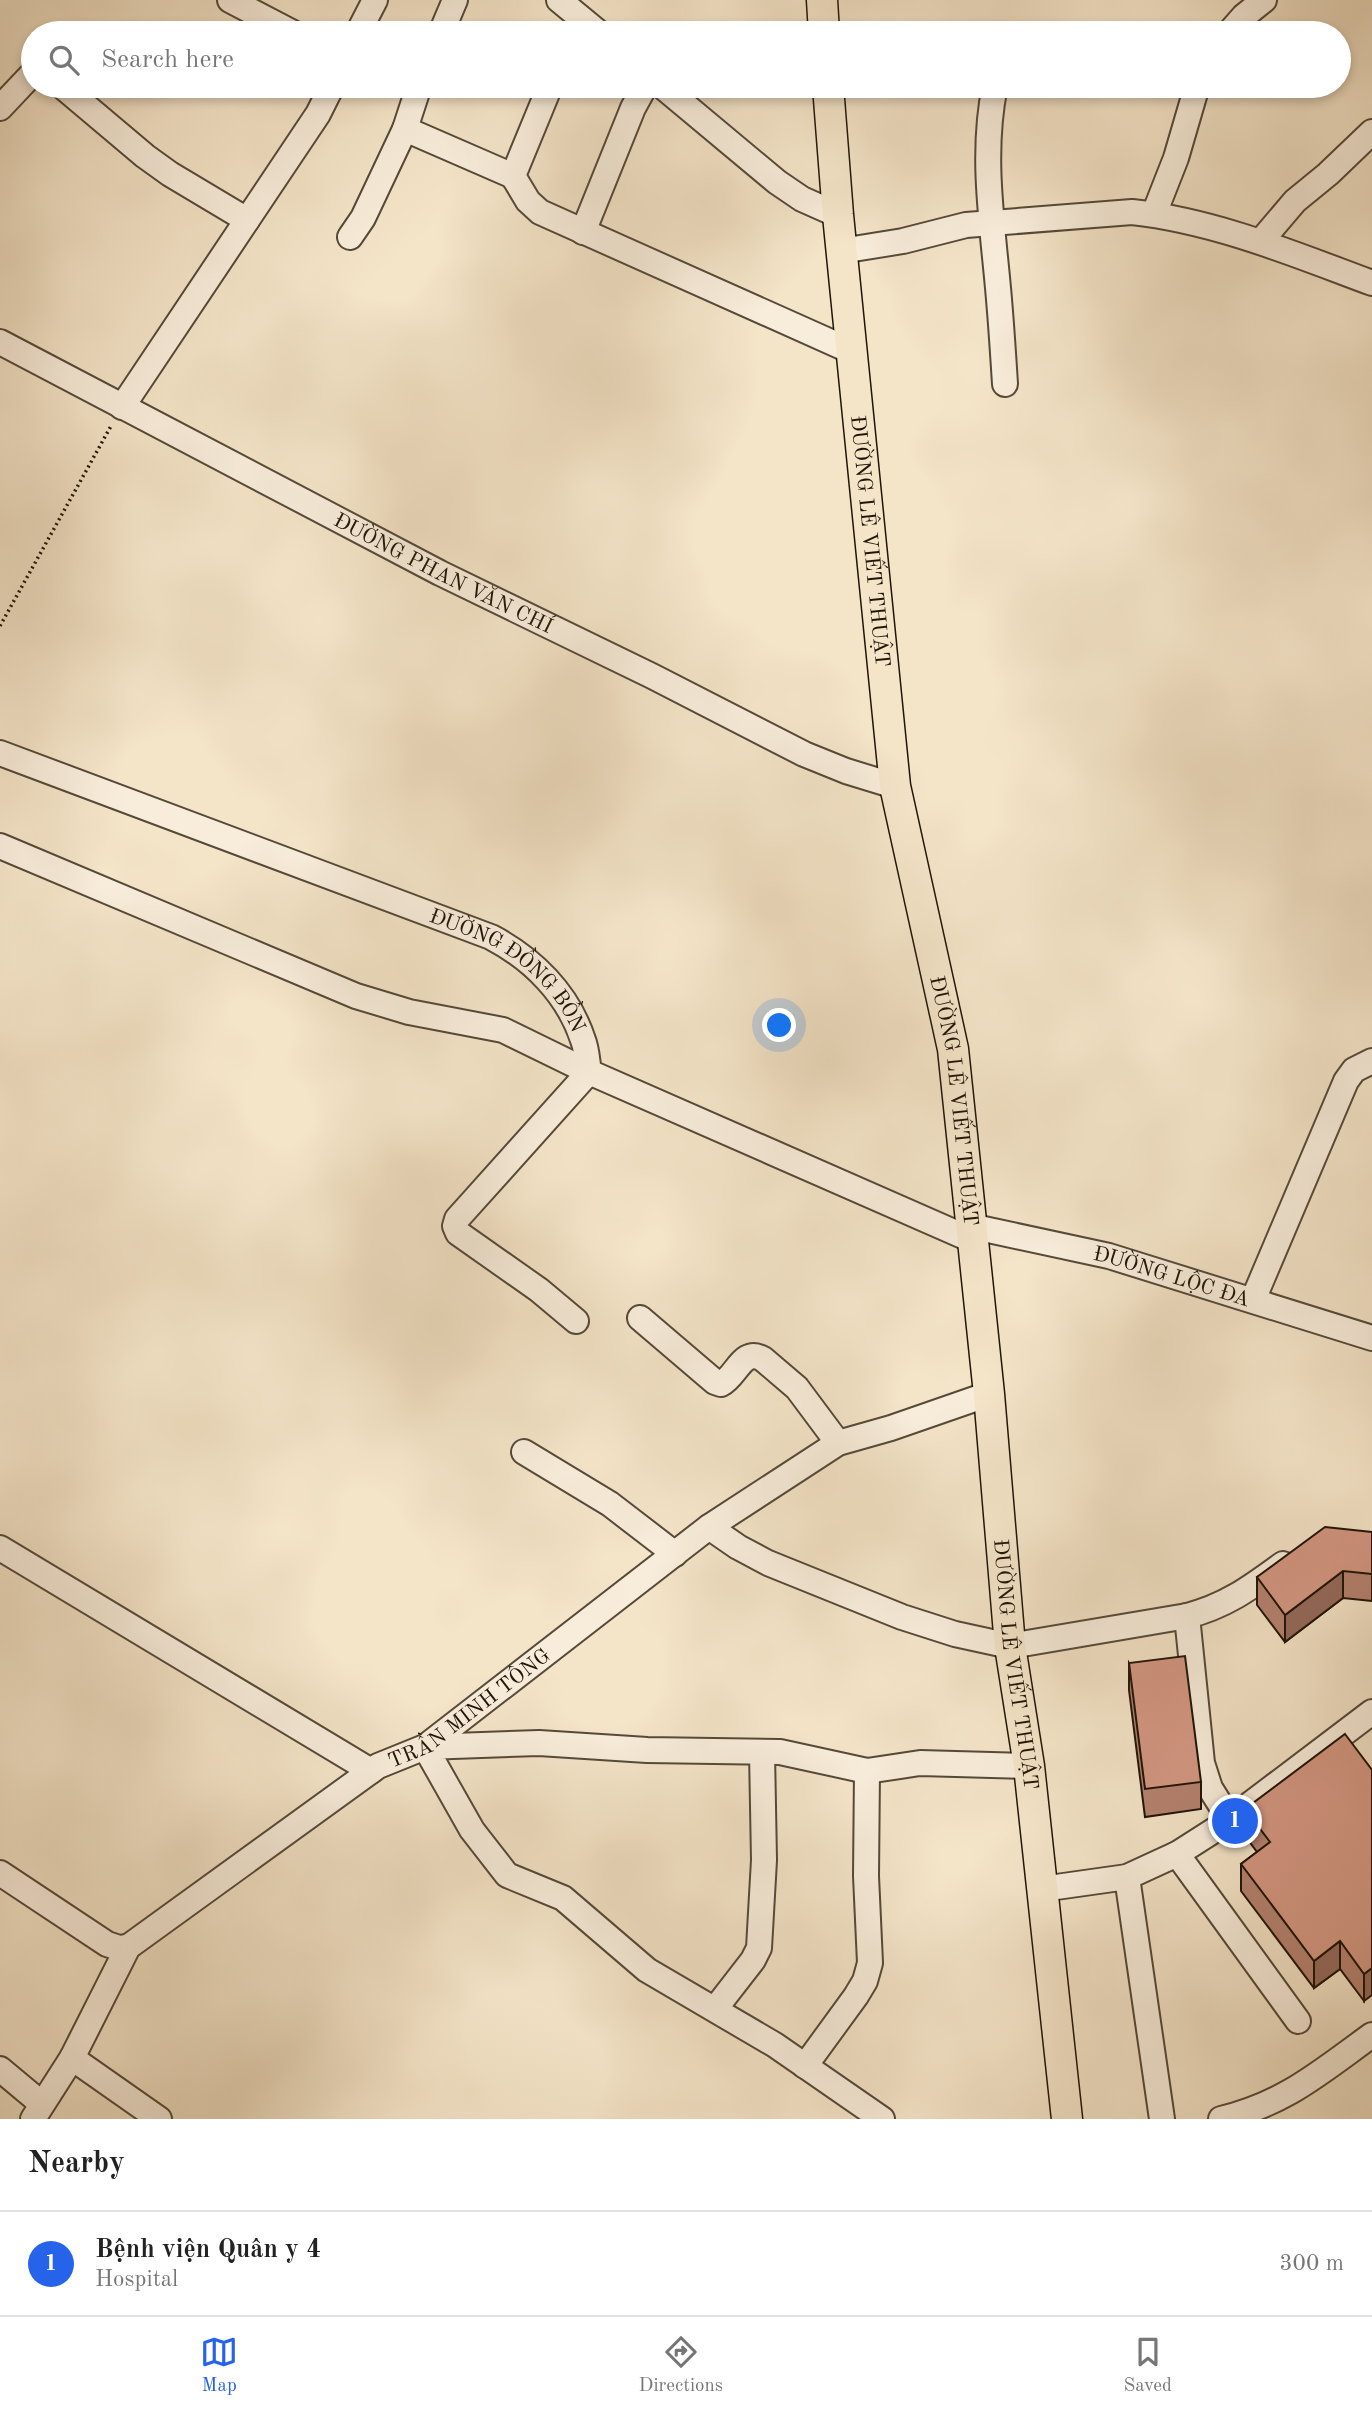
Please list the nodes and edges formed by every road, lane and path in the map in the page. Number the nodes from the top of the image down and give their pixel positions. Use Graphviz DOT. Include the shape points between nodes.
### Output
graph roads {
  1 [pos="230,0"];
  2 [pos="376,0"];
  3 [pos="455,0"];
  4 [pos="559,0"];
  5 [pos="822,0"];
  6 [pos="1264,0"];
  7 [pos="270,21"];
  8 [pos="365,21"];
  9 [pos="446,21"];
  10 [pos="572,21"];
  11 [pos="823,21"];
  12 [pos="1240,21"];
  13 [pos="21,86"];
  14 [pos="77,98"];
  15 [pos="326,98"];
  16 [pos="415,98"];
  17 [pos="545,98"];
  18 [pos="639,98"];
  19 [pos="676,98"];
  20 [pos="829,98"];
  21 [pos="993,98"];
  22 [pos="1194,98"];
  23 [pos="0,108"];
  24 [pos="405,128"];
  25 [pos="1372,132"];
  26 [pos="513,176"];
  27 [pos="1154,214"];
  28 [pos="838,215"];
  29 [pos="247,220"];
  30 [pos="990,224"];
  31 [pos="583,232"];
  32 [pos="350,237"];
  33 [pos="1261,241"];
  34 [pos="841,251"];
  35 [pos="1372,283"];
  36 [pos="0,342"];
  37 [pos="851,351"];
  38 [pos="1006,384"];
  39 [pos="122,407"];
  40 [pos="0,626"];
  41 [pos="0,753"];
  42 [pos="895,786"];
  43 [pos="0,846"];
  44 [pos="1372,1061"];
  45 [pos="589,1072"];
  46 [pos="971,1233"];
  47 [pos="1253,1300"];
  48 [pos="640,1318"];
  49 [pos="576,1321"];
  50 [pos="1372,1338"];
  51 [pos="989,1394"];
  52 [pos="838,1443"];
  53 [pos="524,1452"];
  54 [pos="709,1527"];
  55 [pos="0,1548"];
  56 [pos="1304,1549"];
  57 [pos="675,1554"];
  58 [pos="1186,1616"];
  59 [pos="1010,1646"];
  60 [pos="1370,1717"];
  61 [pos="425,1747"];
  62 [pos="762,1752"];
  63 [pos="1029,1766"];
  64 [pos="371,1771"];
  65 [pos="867,1771"];
  66 [pos="1230,1820"];
  67 [pos="1177,1854"];
  68 [pos="0,1873"];
  69 [pos="1127,1877"];
  70 [pos="1042,1889"];
  71 [pos="128,1947"];
  72 [pos="715,2009"];
  73 [pos="1298,2021"];
  74 [pos="1372,2035"];
  75 [pos="72,2058"];
  76 [pos="805,2066"];
  77 [pos="0,2069"];
  78 [pos="37,2112"];
  79 [pos="1249,2116"];
  80 [pos="159,2119"];
  81 [pos="882,2119"];
  82 [pos="1068,2119"];
  83 [pos="1161,2119"];
  84 [pos="1221,2119"];
  1 -- 7 [label="street"];
  2 -- 8 [label="street"];
  3 -- 9 [label="street"];
  4 -- 10 [label="street"];
  5 -- 11 [label="main road"];
  6 -- 12 [label="street"];
  13 -- 23 [label="street"];
  14 -- 29 [label="street" via="162,168"];
  15 -- 29 [label="street"];
  16 -- 24 [label="street"];
  17 -- 26 [label="street"];
  18 -- 31 [label="street"];
  19 -- 28 [label="street" via="777,182"];
  20 -- 28 [label="main road, ĐƯỜNG LÊ VIẾT THUẬT"];
  21 -- 30 [label="street" via="989,133"];
  22 -- 27 [label="street"];
  24 -- 26 [label="street"];
  24 -- 32 [label="street"];
  25 -- 33 [label="street" via="1295,201"];
  26 -- 31 [label="street" via="540,212"];
  27 -- 30 [label="street" via="1115,212"];
  27 -- 33 [label="street"];
  28 -- 34 [label="main road, ĐƯỜNG LÊ VIẾT THUẬT"];
  29 -- 39 [label="street"];
  30 -- 34 [label="street"];
  30 -- 38 [label="street"];
  31 -- 37 [label="street"];
  33 -- 35 [label="street"];
  34 -- 37 [label="main road, ĐƯỜNG LÊ VIẾT THUẬT"];
  36 -- 39 [label="street, ĐƯỜNG PHAN VĂN CHÍ"];
  37 -- 42 [label="main road, ĐƯỜNG LÊ VIẾT THUẬT"];
  39 -- 40 [label="path"];
  39 -- 42 [label="street, ĐƯỜNG PHAN VĂN CHÍ" via="440,573 804,754"];
  41 -- 45 [label="street, ĐƯỜNG ĐỒNG BỒN" via="500,942 535,967 564,1002 584,1042"];
  42 -- 46 [label="main road, ĐƯỜNG LÊ VIẾT THUẬT" via="953,1049"];
  43 -- 45 [label="street" via="356,996 409,1012 502,1030"];
  44 -- 47 [label="street" via="1354,1070 1346,1081"];
  45 -- 46 [label="street, ĐƯỜNG ĐỒNG BỒN"];
  45 -- 49 [label="street" via="454,1226"];
  46 -- 47 [label="street, ĐƯỜNG LỘC ĐA" via="1109,1255"];
  46 -- 51 [label="main road, ĐƯỜNG LÊ VIẾT THUẬT"];
  47 -- 50 [label="street, ĐƯỜNG LỘC ĐA"];
  48 -- 52 [label="street" via="721,1384 744,1359 757,1355 797,1388"];
  51 -- 52 [label="street, TRẦN MINH TÔNG"];
  51 -- 59 [label="main road, ĐƯỜNG LÊ VIẾT THUẬT"];
  52 -- 54 [label="street, TRẦN MINH TÔNG"];
  53 -- 57 [label="street" via="610,1504"];
  54 -- 57 [label="street, TRẦN MINH TÔNG"];
  54 -- 59 [label="street" via="768,1563 902,1617"];
  55 -- 64 [label="street"];
  56 -- 58 [label="street" via="1231,1601"];
  57 -- 61 [label="street, TRẦN MINH TÔNG"];
  58 -- 59 [label="street"];
  58 -- 66 [label="street" via="1202,1763 1210,1788"];
  59 -- 63 [label="main road, ĐƯỜNG LÊ VIẾT THUẬT"];
  60 -- 66 [label="street"];
  61 -- 62 [label="street" via="539,1744"];
  61 -- 64 [label="street, TRẦN MINH TÔNG"];
  61 -- 72 [label="street" via="472,1830 506,1875 563,1898 647,1970"];
  62 -- 65 [label="street"];
  62 -- 72 [label="street" via="764,1860 759,1948"];
  63 -- 65 [label="street" via="920,1763"];
  63 -- 70 [label="main road, ĐƯỜNG LÊ VIẾT THUẬT"];
  64 -- 71 [label="street, TRẦN MINH TÔNG"];
  65 -- 76 [label="street" via="870,1963 856,1996"];
  66 -- 67 [label="street"];
  67 -- 69 [label="street"];
  67 -- 73 [label="street"];
  68 -- 71 [label="street" via="107,1944"];
  69 -- 70 [label="street"];
  69 -- 83 [label="street"];
  70 -- 82 [label="main road, ĐƯỜNG LÊ VIẾT THUẬT"];
  71 -- 75 [label="street, TRẦN MINH TÔNG"];
  72 -- 76 [label="street"];
  74 -- 79 [label="street" via="1299,2088"];
  75 -- 78 [label="street, TRẦN MINH TÔNG"];
  75 -- 80 [label="street"];
  76 -- 81 [label="street"];
  77 -- 78 [label="street"];
  79 -- 84 [label="street"];
}
